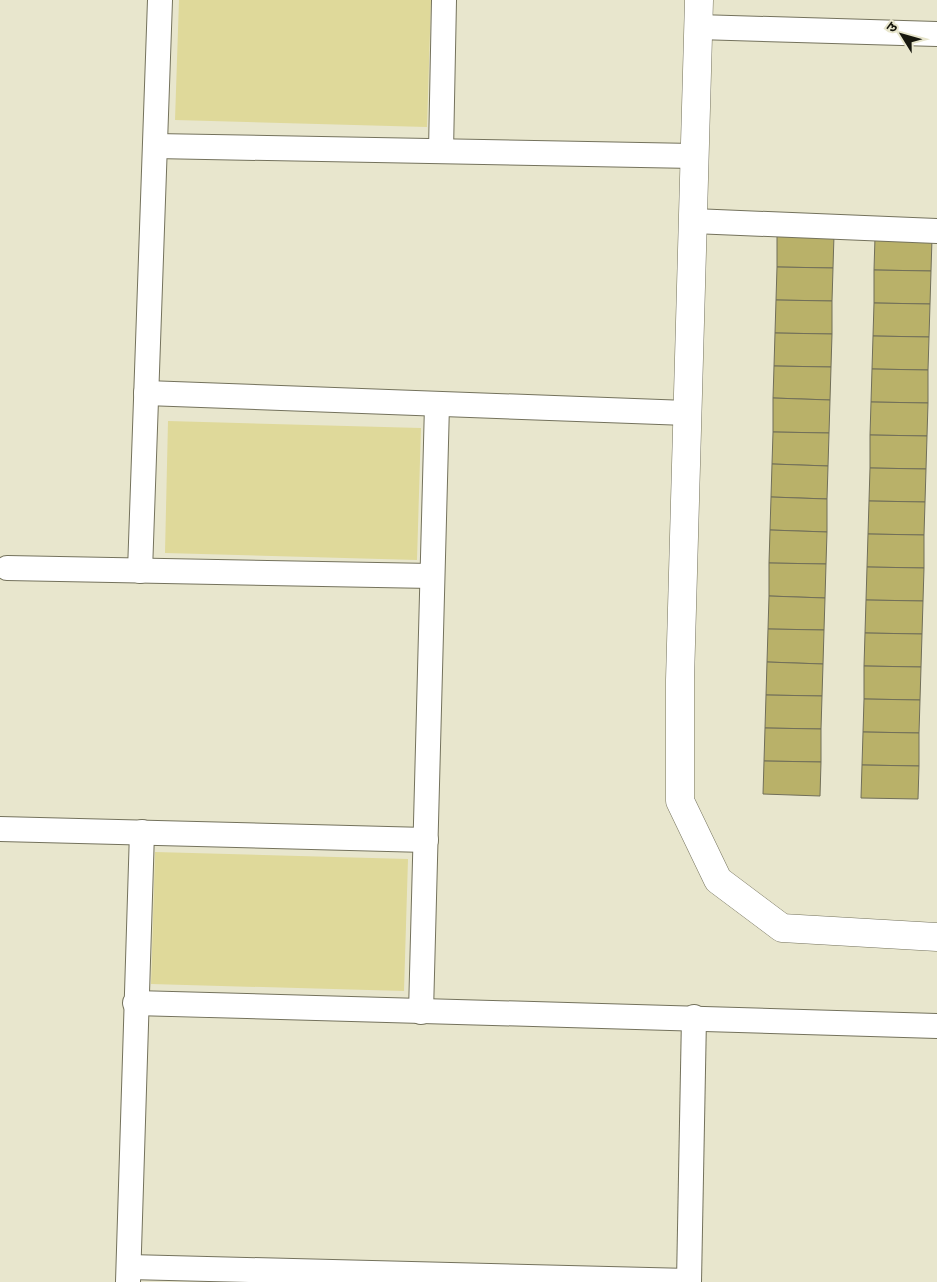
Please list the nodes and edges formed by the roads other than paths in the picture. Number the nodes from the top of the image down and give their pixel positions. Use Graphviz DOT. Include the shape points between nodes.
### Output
graph roads {
  1 [pos="160,0"];
  2 [pos="444,0"];
  3 [pos="698,0"];
  4 [pos="698,27"];
  5 [pos="937,34"];
  6 [pos="155,146"];
  7 [pos="442,151"];
  8 [pos="694,156"];
  9 [pos="693,221"];
  10 [pos="937,231"];
  11 [pos="146,393"];
  12 [pos="437,405"];
  13 [pos="687,413"];
  14 [pos="7,568"];
  15 [pos="140,571"];
  16 [pos="432,576"];
  17 [pos="0,829"];
  18 [pos="142,832"];
  19 [pos="426,840"];
  20 [pos="937,937"];
  21 [pos="135,1003"];
  22 [pos="421,1012"];
  23 [pos="694,1017"];
  24 [pos="937,1026"];
  25 [pos="129,1275"];
  26 [pos="257,1276"];
  27 [pos="507,1279"];
  28 [pos="688,1281"];
  1 -- 6 [label="street"];
  2 -- 7 [label="street"];
  3 -- 4 [label="street"];
  4 -- 5 [label="street"];
  4 -- 8 [label="street"];
  6 -- 7 [label="street"];
  6 -- 11 [label="street"];
  7 -- 8 [label="street"];
  8 -- 9 [label="street"];
  9 -- 10 [label="street"];
  9 -- 13 [label="street"];
  11 -- 12 [label="street"];
  11 -- 15 [label="street"];
  12 -- 13 [label="street"];
  12 -- 16 [label="street"];
  13 -- 20 [label="street" via="680,802 718,880 782,928"];
  14 -- 15 [label="street"];
  15 -- 16 [label="street"];
  16 -- 19 [label="street"];
  17 -- 18 [label="street"];
  18 -- 19 [label="street"];
  18 -- 21 [label="street"];
  19 -- 22 [label="street"];
  21 -- 22 [label="street"];
  21 -- 25 [label="street"];
  22 -- 23 [label="street"];
  23 -- 24 [label="street"];
  23 -- 28 [label="street"];
  25 -- 26 [label="street"];
  26 -- 27 [label="street"];
  27 -- 28 [label="street"];
}
